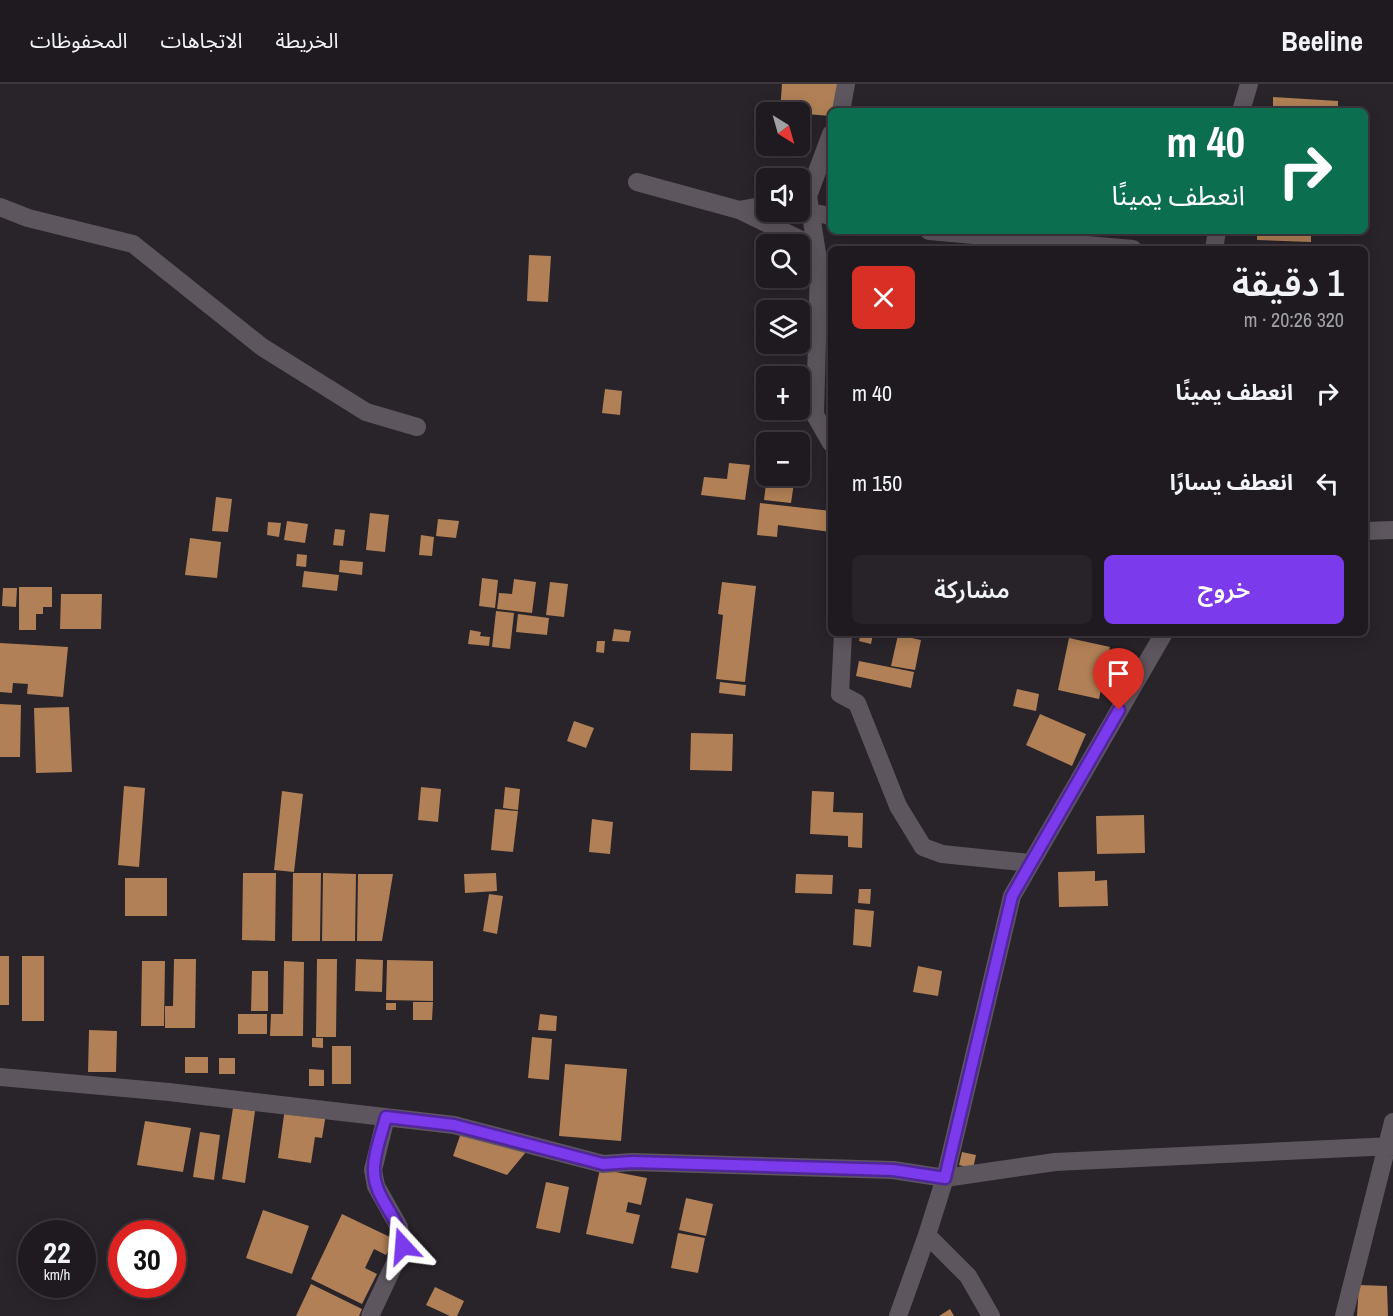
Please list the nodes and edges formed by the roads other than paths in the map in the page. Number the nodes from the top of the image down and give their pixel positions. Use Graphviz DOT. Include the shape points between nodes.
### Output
graph roads {
  1 [pos="846,84"];
  2 [pos="1249,84"];
  3 [pos="842,108"];
  4 [pos="1242,108"];
  5 [pos="828,142"];
  6 [pos="637,182"];
  7 [pos="810,191"];
  8 [pos="810,204"];
  9 [pos="0,207"];
  10 [pos="756,207"];
  11 [pos="739,210"];
  12 [pos="828,214"];
  13 [pos="810,220"];
  14 [pos="962,234"];
  15 [pos="1099,246"];
  16 [pos="816,247"];
  17 [pos="417,427"];
  18 [pos="828,438"];
  19 [pos="1393,530"];
  20 [pos="1368,531"];
  21 [pos="843,636"];
  22 [pos="1162,636"];
  23 [pos="1031,863"];
  24 [pos="0,1077"];
  25 [pos="386,1117"];
  26 [pos="1393,1122"];
  27 [pos="1390,1146"];
  28 [pos="945,1178"];
  29 [pos="927,1235"];
  30 [pos="370,1316"];
  31 [pos="898,1316"];
  32 [pos="991,1316"];
  33 [pos="1344,1316"];
  1 -- 3 [label="street"];
  2 -- 4 [label="street"];
  5 -- 7 [label="street"];
  6 -- 11 [label="street"];
  8 -- 12 [label="street"];
  9 -- 17 [label="street" via="28,218 133,244 262,347 366,412"];
  10 -- 11 [label="street"];
  11 -- 16 [label="street"];
  13 -- 16 [label="street"];
  14 -- 15 [label="street"];
  16 -- 18 [label="street" via="819,266 815,415"];
  19 -- 20 [label="street"];
  21 -- 23 [label="street" via="840,694 857,703 898,806 923,847 942,854"];
  22 -- 23 [label="street"];
  23 -- 28 [label="street" via="1012,896"];
  24 -- 25 [label="street"];
  25 -- 28 [label="street" via="454,1125 603,1164 893,1170"];
  25 -- 30 [label="street" via="373,1170 376,1186 399,1227 403,1246"];
  26 -- 27 [label="street"];
  27 -- 28 [label="street" via="1055,1162"];
  27 -- 33 [label="street"];
  28 -- 29 [label="street"];
  29 -- 31 [label="street"];
  29 -- 32 [label="street" via="968,1276"];
}
